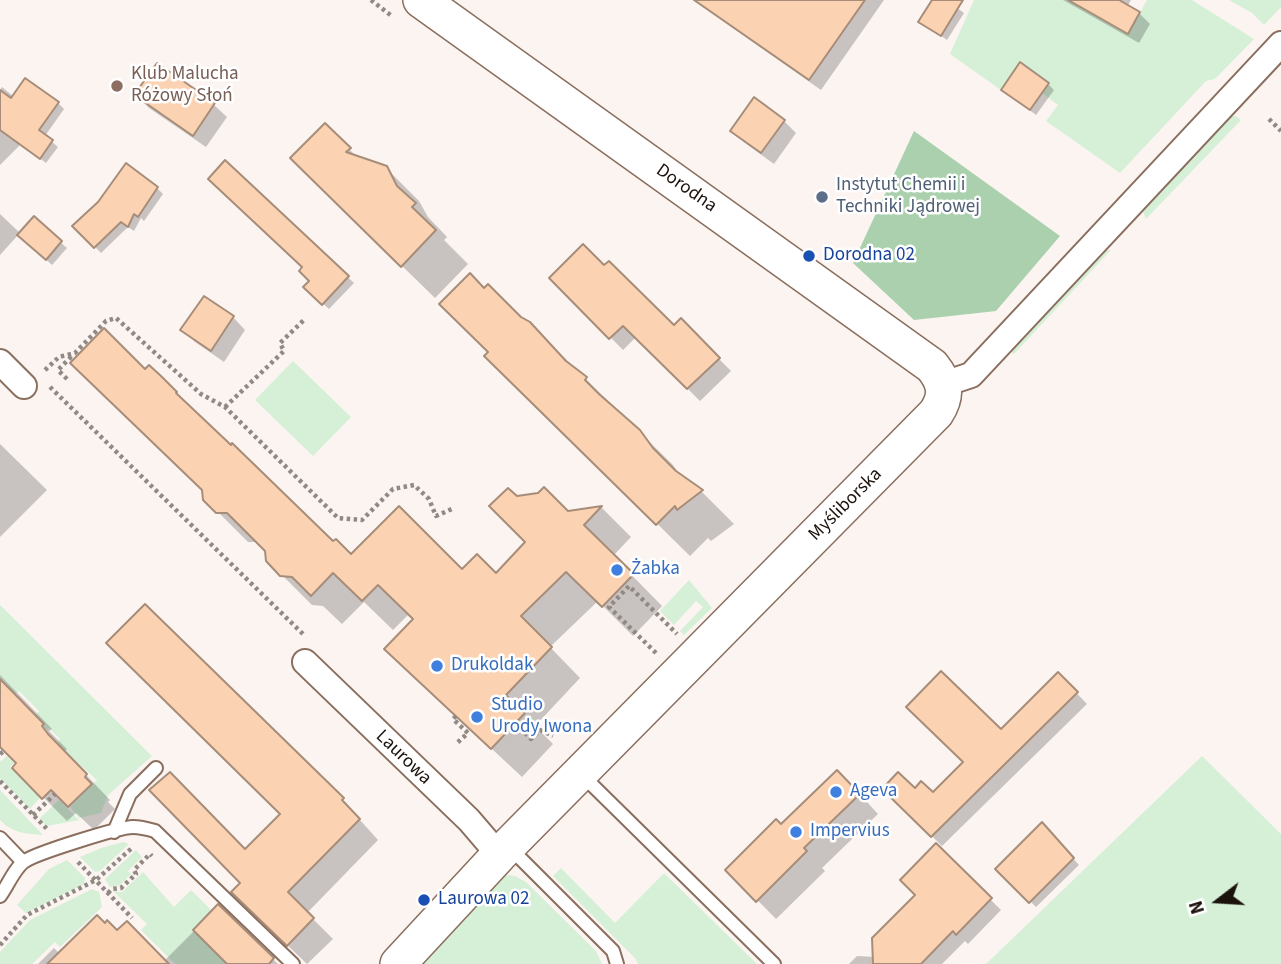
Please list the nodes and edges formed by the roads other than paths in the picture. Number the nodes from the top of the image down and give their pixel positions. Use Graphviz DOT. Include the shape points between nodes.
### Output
graph roads {
  1 [pos="421,0"];
  2 [pos="1281,44"];
  3 [pos="0,362"];
  4 [pos="38,381"];
  5 [pos="944,384"];
  6 [pos="305,663"];
  7 [pos="156,768"];
  8 [pos="580,773"];
  9 [pos="114,832"];
  10 [pos="0,838"];
  11 [pos="503,850"];
  12 [pos="23,862"];
  13 [pos="0,897"];
  14 [pos="293,964"];
  15 [pos="398,964"];
  16 [pos="617,964"];
  17 [pos="774,964"];
  1 -- 5 [label="street, Dorodna" via="932,366"];
  2 -- 5 [label="street" via="971,375"];
  3 -- 4 [label="street"];
  5 -- 8 [label="street, Myśliborska" via="936,413"];
  6 -- 11 [label="street, Laurowa"];
  7 -- 9 [label="lane" via="130,794"];
  8 -- 11 [label="street, Myśliborska"];
  8 -- 17 [label="lane"];
  9 -- 12 [label="lane"];
  9 -- 14 [label="lane" via="132,827 155,831"];
  10 -- 12 [label="lane"];
  11 -- 15 [label="street, Myśliborska"];
  11 -- 16 [label="lane" via="613,951"];
  12 -- 13 [label="lane"];
}
